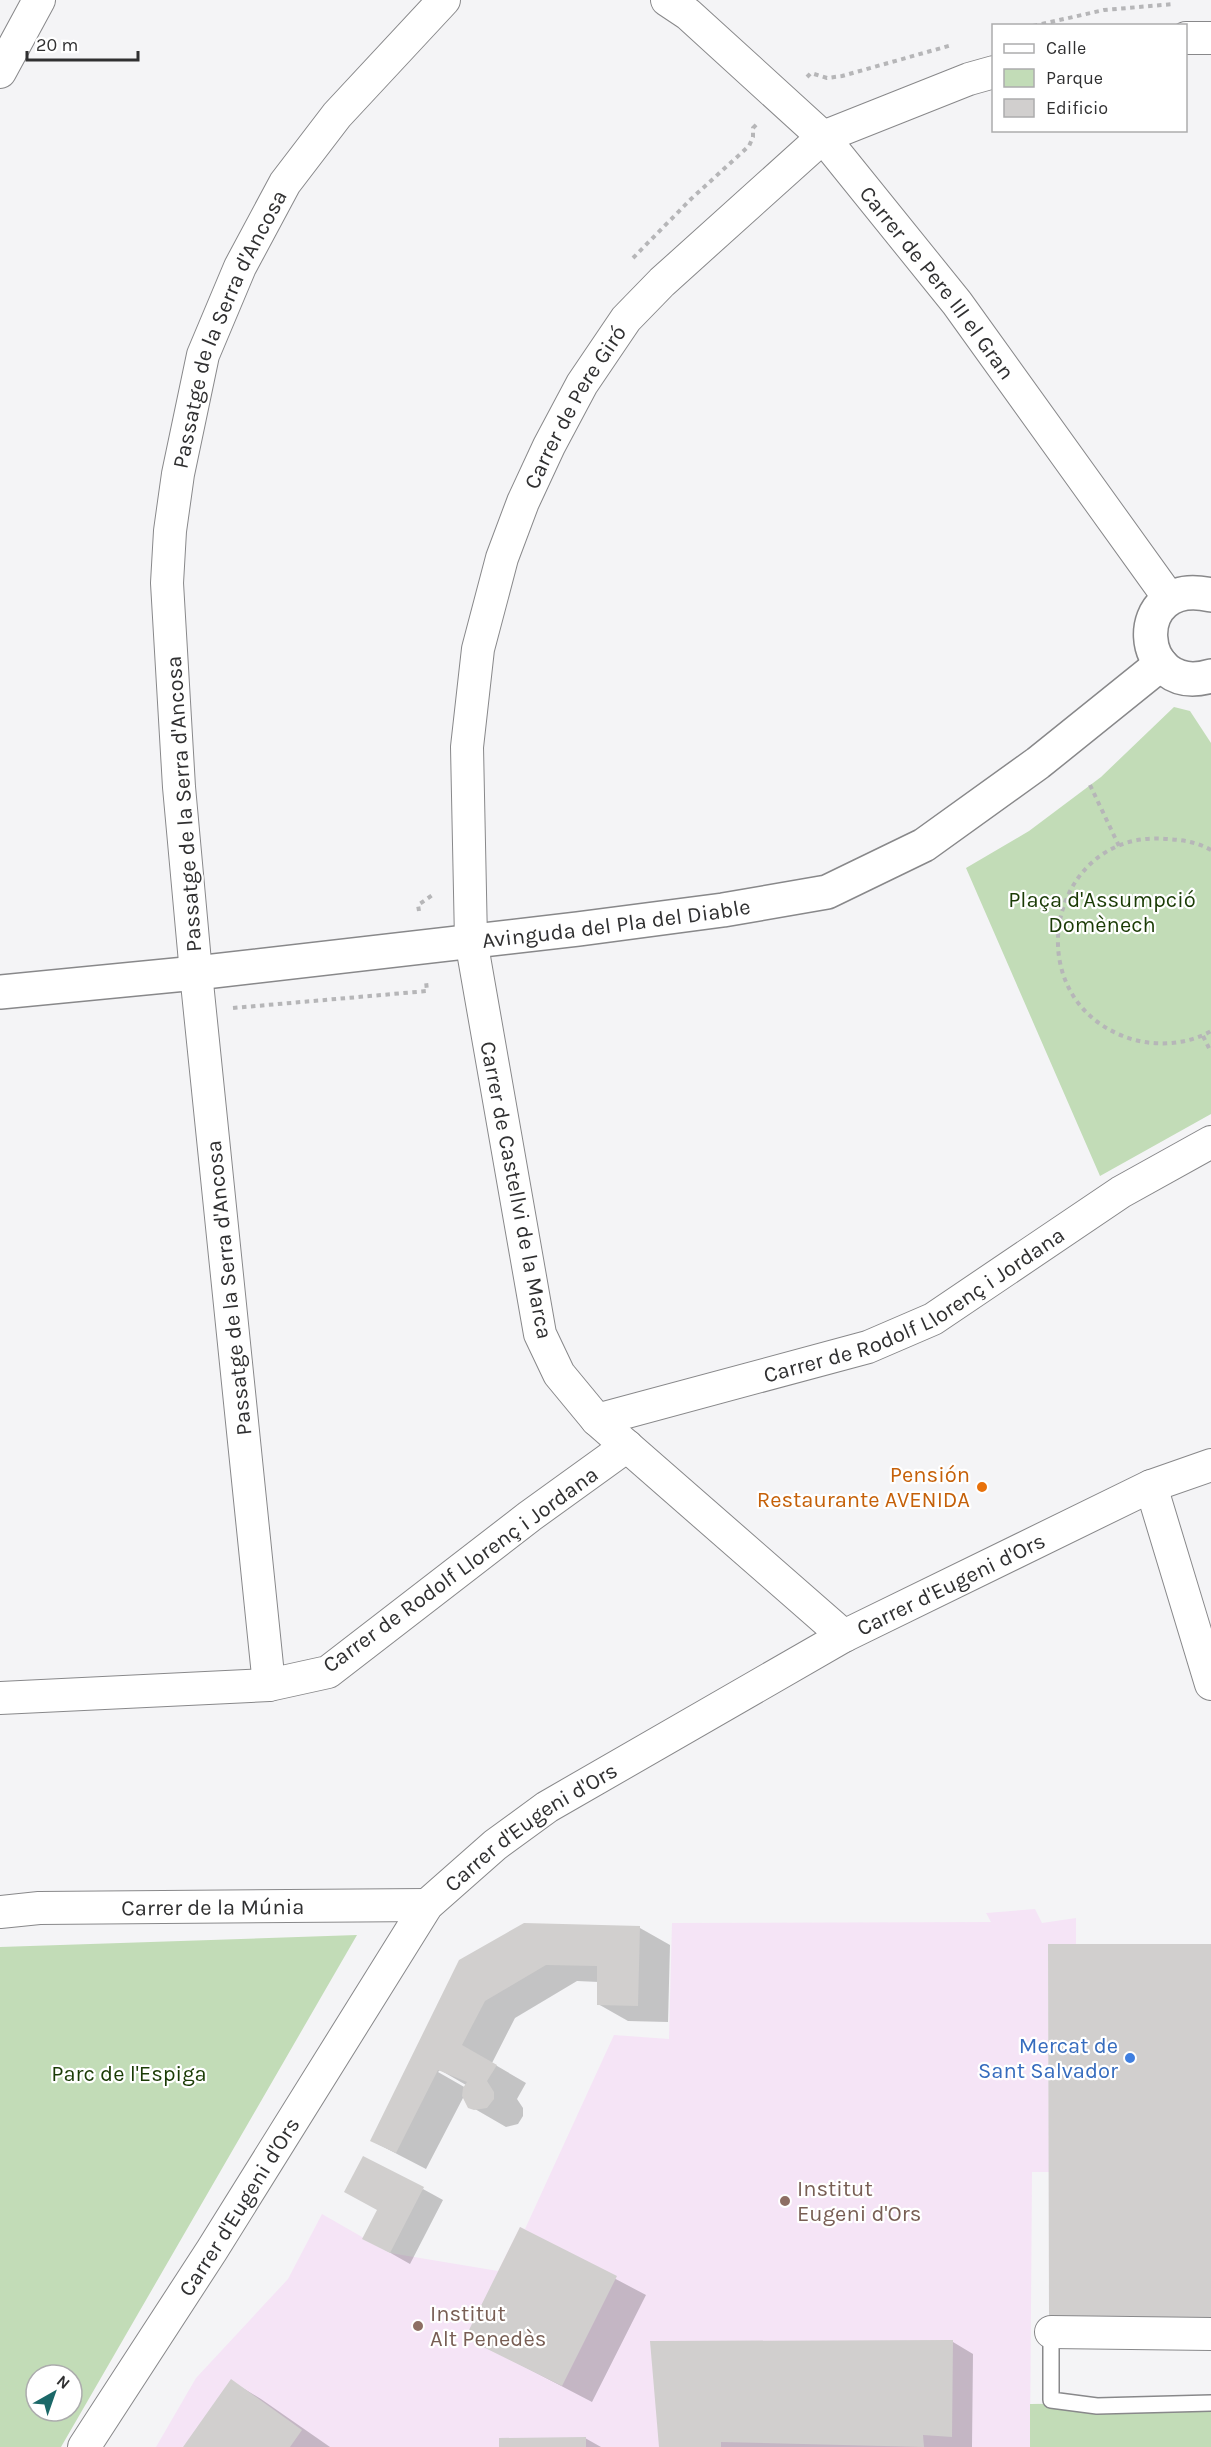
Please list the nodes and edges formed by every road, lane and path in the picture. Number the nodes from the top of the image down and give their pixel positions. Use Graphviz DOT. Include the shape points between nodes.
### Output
graph roads {
  1 [pos="39,0"];
  2 [pos="444,0"];
  3 [pos="667,0"];
  4 [pos="1182,4"];
  5 [pos="1042,24"];
  6 [pos="1187,38"];
  7 [pos="1211,38"];
  8 [pos="962,42"];
  9 [pos="0,72"];
  10 [pos="992,72"];
  11 [pos="811,73"];
  12 [pos="823,137"];
  13 [pos="1211,595"];
  14 [pos="1169,598"];
  15 [pos="1161,664"];
  16 [pos="1211,676"];
  17 [pos="1090,785"];
  18 [pos="1119,846"];
  19 [pos="1211,850"];
  20 [pos="471,940"];
  21 [pos="196,973"];
  22 [pos="0,992"];
  23 [pos="1211,1031"];
  24 [pos="1203,1036"];
  25 [pos="1211,1052"];
  26 [pos="1211,1142"];
  27 [pos="597,1420"];
  28 [pos="627,1446"];
  29 [pos="1211,1466"];
  30 [pos="1151,1486"];
  31 [pos="844,1636"];
  32 [pos="1211,1684"];
  33 [pos="269,1685"];
  34 [pos="0,1698"];
  35 [pos="427,1905"];
  36 [pos="0,1912"];
  37 [pos="1051,2332"];
  38 [pos="1211,2334"];
  39 [pos="1211,2403"];
  40 [pos="84,2447"];
  1 -- 9 [label="street"];
  2 -- 21 [label="street, Passatge de la Serra d'Ancosa" via="338,115 285,183 240,267 203,355 178,474 167,584 179,787"];
  3 -- 12 [label="street, Carrer de Pere III el Gran" via="688,14"];
  4 -- 5 [label="path" via="1104,10"];
  6 -- 7 [label="street"];
  8 -- 11 [label="path" via="842,76 826,78"];
  10 -- 12 [label="street, Carrer de Pere Giró"];
  12 -- 14 [label="street, Carrer de Pere III el Gran" via="957,303"];
  12 -- 20 [label="street, Carrer de Pere Giró" via="626,319 582,384 524,502 502,558 478,649 467,747"];
  13 -- 14 [label="street" via="1194,591"];
  14 -- 15 [label="street" via="1160,606 1150,628 1149,640"];
  15 -- 16 [label="street" via="1188,679"];
  15 -- 20 [label="street, Avinguda del Pla del Diable" via="1038,763 924,845 827,892 723,910"];
  17 -- 18 [label="path"];
  18 -- 19 [label="path" via="1151,837 1189,841"];
  18 -- 24 [label="path" via="1084,870 1070,889 1059,916 1056,939 1065,980 1090,1017 1136,1042 1182,1042"];
  20 -- 21 [label="street, Avinguda del Pla del Diable"];
  20 -- 27 [label="street, Carrer de Castellvi de la Marca" via="540,1334 559,1374"];
  21 -- 22 [label="street, Avinguda del Pla del Diable"];
  21 -- 33 [label="street, Passatge de la Serra d'Ancosa"];
  23 -- 24 [label="path"];
  24 -- 25 [label="path"];
  26 -- 27 [label="street, Carrer de Rodolf Llorenç i Jordana" via="1121,1192 933,1319 868,1347"];
  27 -- 28 [label="street, Carrer de Castellvi de la Marca"];
  28 -- 31 [label="street, Carrer de Castellvi de la Marca"];
  28 -- 33 [label="street, Carrer de Rodolf Llorenç i Jordana" via="328,1672"];
  29 -- 30 [label="street, Carrer d'Eugeni d'Ors"];
  30 -- 31 [label="street, Carrer d'Eugeni d'Ors"];
  30 -- 32 [label="street"];
  31 -- 35 [label="street, Carrer d'Eugeni d'Ors" via="547,1807 495,1845"];
  33 -- 34 [label="street, Carrer de Rodolf Llorenç i Jordana"];
  35 -- 36 [label="street, Carrer de la Múnia" via="39,1908"];
  35 -- 40 [label="street, Carrer d'Eugeni d'Ors"];
  37 -- 38 [label="street"];
  37 -- 39 [label="lane" via="1051,2400 1097,2406"];
}
